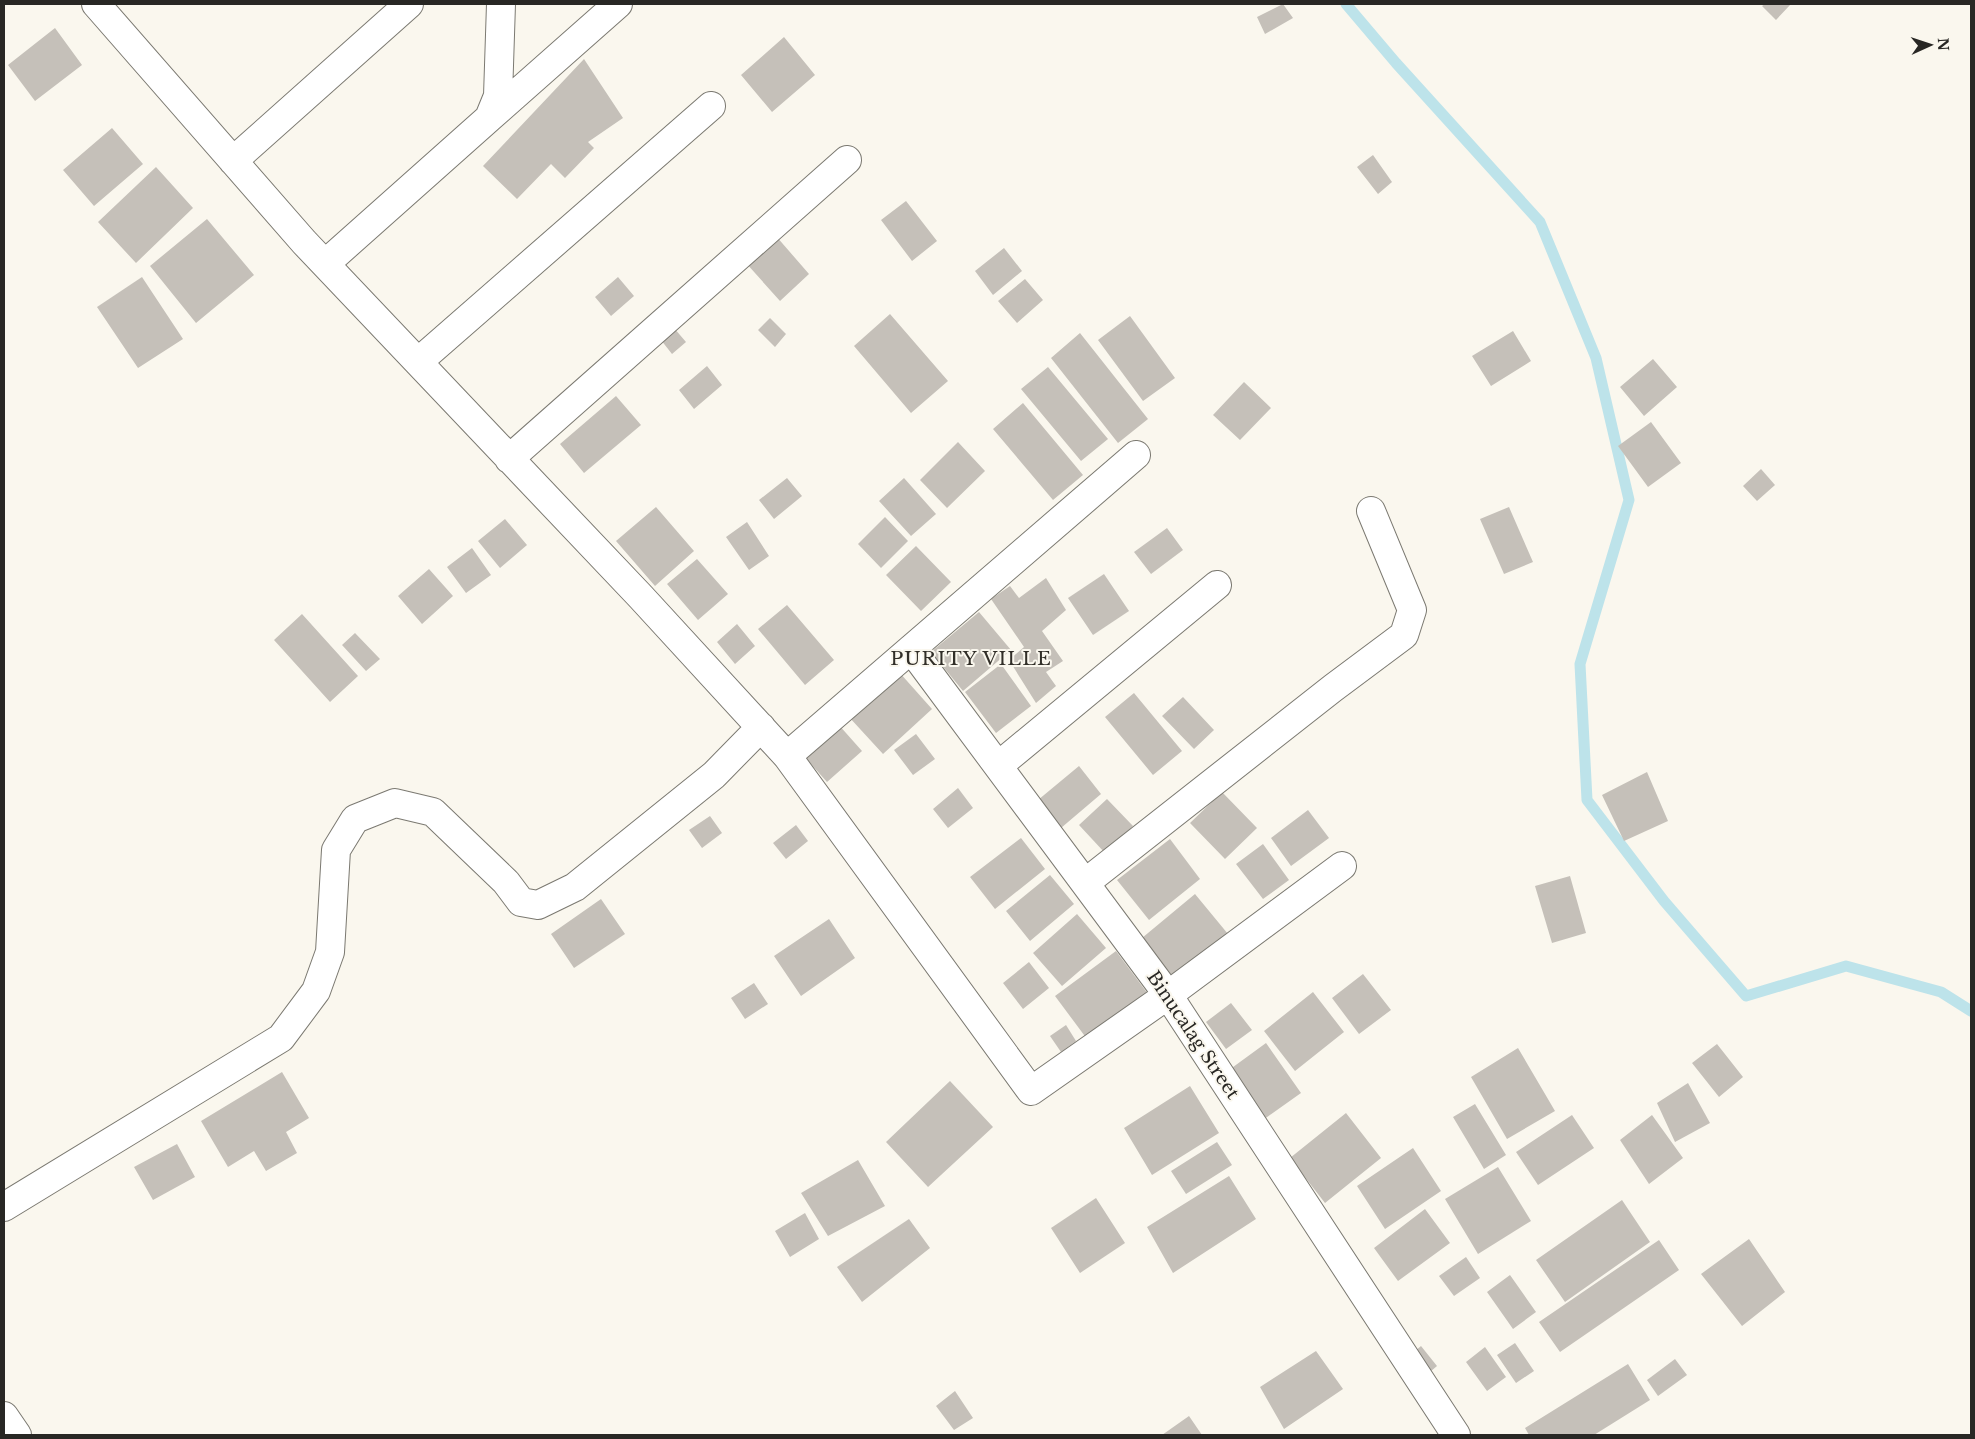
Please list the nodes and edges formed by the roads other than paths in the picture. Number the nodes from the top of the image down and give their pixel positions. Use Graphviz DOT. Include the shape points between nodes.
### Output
graph roads {
  1 [pos="96,4"];
  2 [pos="409,4"];
  3 [pos="501,4"];
  4 [pos="618,4"];
  5 [pos="711,106"];
  6 [pos="489,118"];
  7 [pos="846,160"];
  8 [pos="233,161"];
  9 [pos="324,264"];
  10 [pos="418,362"];
  11 [pos="1136,455"];
  12 [pos="509,459"];
  13 [pos="1371,511"];
  14 [pos="1217,585"];
  15 [pos="911,649"];
  16 [pos="761,727"];
  17 [pos="787,756"];
  18 [pos="998,766"];
  19 [pos="1342,866"];
  20 [pos="1085,883"];
  21 [pos="1168,995"];
  22 [pos="4,1207"];
  23 [pos="4,1416"];
  24 [pos="17,1435"];
  25 [pos="1456,1435"];
  1 -- 8 [label="street"];
  2 -- 8 [label="street"];
  3 -- 6 [label="street" via="498,96"];
  4 -- 6 [label="street"];
  5 -- 10 [label="street"];
  6 -- 9 [label="street"];
  7 -- 12 [label="street"];
  8 -- 9 [label="street"];
  9 -- 10 [label="street"];
  10 -- 12 [label="street"];
  11 -- 15 [label="street"];
  12 -- 16 [label="street"];
  13 -- 20 [label="street" via="1412,610 1404,635"];
  14 -- 18 [label="street"];
  15 -- 17 [label="street"];
  15 -- 18 [label="street, Binucalag Street"];
  16 -- 17 [label="street"];
  16 -- 22 [label="street" via="714,775 575,887 538,905 521,902 506,882 433,812 395,803 355,819 336,850 330,952 316,991 281,1038"];
  17 -- 21 [label="street" via="1031,1091"];
  18 -- 20 [label="street, Binucalag Street"];
  19 -- 21 [label="street"];
  20 -- 21 [label="street, Binucalag Street"];
  21 -- 25 [label="street, Binucalag Street"];
  23 -- 24 [label="street"];
}
